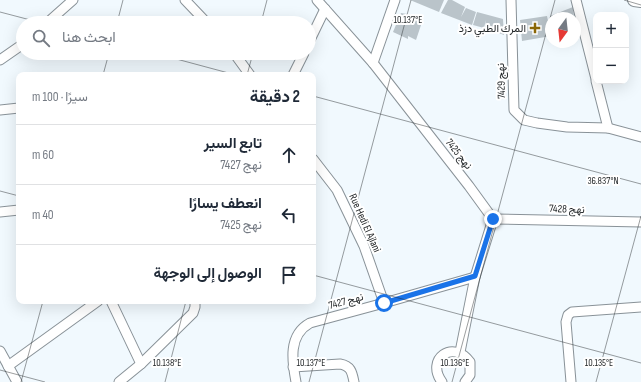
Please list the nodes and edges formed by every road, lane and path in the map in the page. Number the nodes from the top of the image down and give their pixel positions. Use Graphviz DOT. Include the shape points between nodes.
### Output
graph roads {
  1 [pos="73,0"];
  2 [pos="186,0"];
  3 [pos="317,0"];
  4 [pos="395,0"];
  5 [pos="511,0"];
  6 [pos="576,0"];
  7 [pos="634,0"];
  8 [pos="641,1"];
  9 [pos="325,9"];
  10 [pos="55,16"];
  11 [pos="200,16"];
  12 [pos="316,28"];
  13 [pos="16,49"];
  14 [pos="0,60"];
  15 [pos="239,60"];
  16 [pos="300,60"];
  17 [pos="373,63"];
  18 [pos="593,68"];
  19 [pos="248,72"];
  20 [pos="294,72"];
  21 [pos="597,84"];
  22 [pos="16,108"];
  23 [pos="0,110"];
  24 [pos="608,128"];
  25 [pos="641,137"];
  26 [pos="316,163"];
  27 [pos="16,210"];
  28 [pos="0,212"];
  29 [pos="493,219"];
  30 [pos="641,222"];
  31 [pos="475,276"];
  32 [pos="384,303"];
  33 [pos="94,304"];
  34 [pos="112,304"];
  35 [pos="195,304"];
  36 [pos="641,307"];
  37 [pos="0,351"];
  38 [pos="460,352"];
  39 [pos="141,364"];
  40 [pos="8,366"];
  41 [pos="293,367"];
  42 [pos="17,382"];
  43 [pos="119,382"];
  44 [pos="296,382"];
  45 [pos="354,382"];
  46 [pos="442,382"];
  47 [pos="465,382"];
  48 [pos="571,382"];
  1 -- 10 [label="street"];
  2 -- 11 [label="street"];
  3 -- 9 [label="street, نهج 7425"];
  4 -- 17 [label="street"];
  5 -- 24 [label="street, نهج 7429" via="514,110 524,120 536,123"];
  6 -- 18 [label="street"];
  7 -- 8 [label="street"];
  9 -- 12 [label="street"];
  9 -- 17 [label="street, نهج 7425"];
  13 -- 14 [label="street"];
  15 -- 19 [label="street"];
  16 -- 20 [label="street"];
  17 -- 29 [label="street, نهج 7425"];
  21 -- 24 [label="street"];
  22 -- 23 [label="street"];
  24 -- 25 [label="street, نهج 7429"];
  26 -- 32 [label="street, Rue Hedi El Ajlani" via="337,190 364,246"];
  27 -- 28 [label="street"];
  29 -- 30 [label="street, نهج 7428"];
  29 -- 31 [label="street"];
  31 -- 32 [label="street, نهج 7427"];
  31 -- 38 [label="street"];
  32 -- 41 [label="street, نهج 7427" via="303,327 297,333 293,344"];
  33 -- 40 [label="street"];
  34 -- 39 [label="street"];
  35 -- 39 [label="street" via="193,313"];
  36 -- 48 [label="street" via="572,312 568,315 566,322"];
  37 -- 40 [label="street"];
  38 -- 46 [label="street" via="453,351 440,357 436,370"];
  38 -- 47 [label="street" via="470,362 471,368"];
  39 -- 43 [label="street"];
  40 -- 42 [label="street"];
  41 -- 44 [label="street, نهج 7427"];
  41 -- 45 [label="street" via="340,364 348,366"];
}
